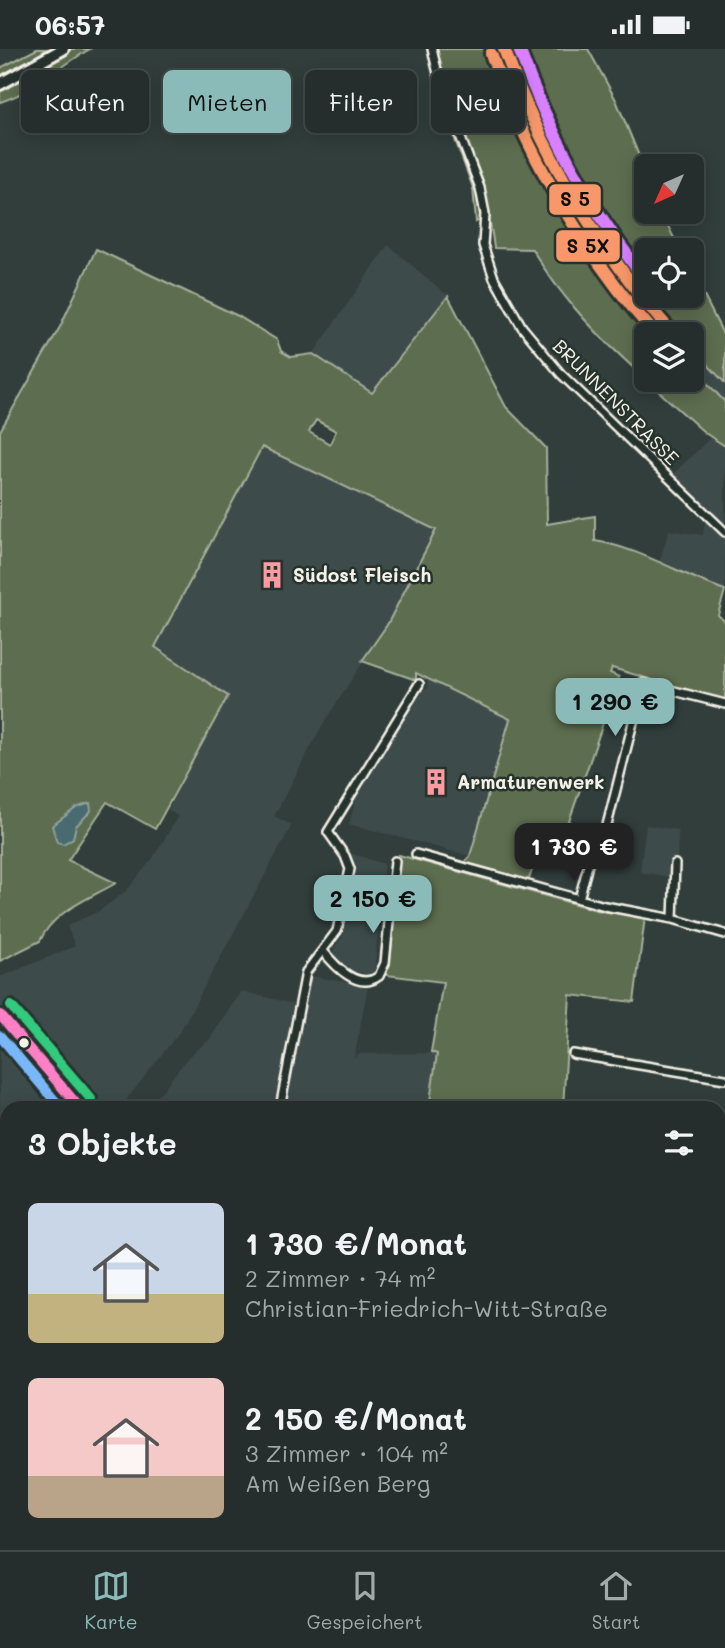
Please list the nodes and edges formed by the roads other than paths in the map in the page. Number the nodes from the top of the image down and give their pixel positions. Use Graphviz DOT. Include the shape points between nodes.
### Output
graph roads {
  1 [pos="63,49"];
  2 [pos="432,49"];
  3 [pos="0,84"];
  4 [pos="725,532"];
  5 [pos="419,684"];
  6 [pos="725,704"];
  7 [pos="416,855"];
  8 [pos="395,861"];
  9 [pos="675,864"];
  10 [pos="579,899"];
  11 [pos="673,919"];
  12 [pos="725,934"];
  13 [pos="323,951"];
  14 [pos="0,1015"];
  15 [pos="573,1054"];
  16 [pos="725,1079"];
  17 [pos="74,1101"];
  18 [pos="281,1101"];
  1 -- 3 [label="highway"];
  2 -- 4 [label="street, BRUNNENSTRASSE" via="441,86 480,188 485,214 483,245 511,309 561,374"];
  5 -- 13 [label="street" via="328,832 350,869 337,931"];
  6 -- 10 [label="street" via="643,683 603,841 592,850"];
  7 -- 10 [label="street"];
  8 -- 13 [label="street" via="385,963 379,976 369,980 347,975"];
  9 -- 11 [label="street"];
  10 -- 11 [label="street"];
  11 -- 12 [label="street"];
  13 -- 18 [label="street" via="306,972"];
  14 -- 17 [label="street"];
  15 -- 16 [label="street"];
}
